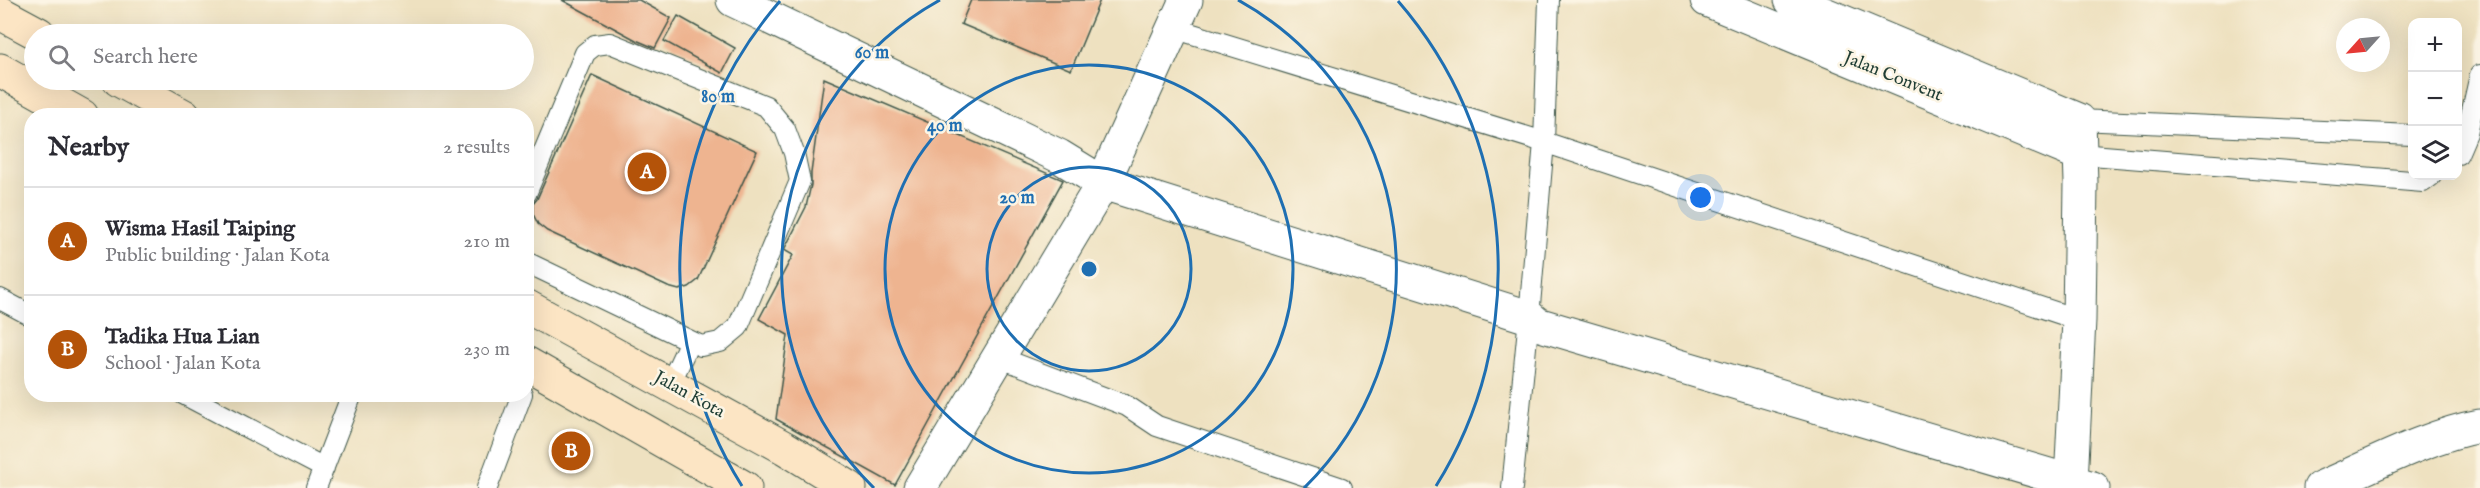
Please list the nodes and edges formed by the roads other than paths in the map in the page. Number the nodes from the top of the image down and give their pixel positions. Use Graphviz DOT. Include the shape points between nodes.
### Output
graph roads {
  1 [pos="733,0"];
  2 [pos="1549,0"];
  3 [pos="1707,0"];
  4 [pos="1791,0"];
  5 [pos="0,13"];
  6 [pos="1180,14"];
  7 [pos="24,26"];
  8 [pos="0,69"];
  9 [pos="2480,75"];
  10 [pos="24,83"];
  11 [pos="37,90"];
  12 [pos="137,90"];
  13 [pos="68,108"];
  14 [pos="170,108"];
  15 [pos="2079,120"];
  16 [pos="2408,135"];
  17 [pos="1544,142"];
  18 [pos="2462,144"];
  19 [pos="2079,154"];
  20 [pos="534,175"];
  21 [pos="2426,180"];
  22 [pos="1103,183"];
  23 [pos="534,266"];
  24 [pos="0,299"];
  25 [pos="534,310"];
  26 [pos="24,312"];
  27 [pos="1529,317"];
  28 [pos="2079,320"];
  29 [pos="690,341"];
  30 [pos="998,357"];
  31 [pos="534,380"];
  32 [pos="669,386"];
  33 [pos="198,402"];
  34 [pos="349,402"];
  35 [pos="518,402"];
  36 [pos="2480,426"];
  37 [pos="324,468"];
  38 [pos="2082,485"];
  39 [pos="316,488"];
  40 [pos="488,488"];
  41 [pos="745,488"];
  42 [pos="849,488"];
  43 [pos="920,488"];
  44 [pos="1342,488"];
  45 [pos="1512,488"];
  46 [pos="2320,488"];
  1 -- 22 [label="street" via="1059,156"];
  2 -- 17 [label="lane"];
  3 -- 19 [label="street, Jalan Convent"];
  4 -- 15 [label="street, Jalan Convent"];
  5 -- 7 [label="main road"];
  6 -- 17 [label="lane"];
  6 -- 22 [label="street"];
  8 -- 10 [label="main road"];
  9 -- 18 [label="lane"];
  11 -- 13 [label="main road"];
  12 -- 14 [label="main road"];
  15 -- 16 [label="lane"];
  15 -- 19 [label="street"];
  17 -- 27 [label="lane"];
  17 -- 28 [label="lane"];
  19 -- 21 [label="lane"];
  19 -- 28 [label="street"];
  20 -- 29 [label="lane" via="585,53 595,45 610,43 766,106 785,129 800,181 738,327 720,342 701,346"];
  22 -- 27 [label="street"];
  22 -- 30 [label="street"];
  23 -- 29 [label="lane"];
  24 -- 26 [label="lane"];
  25 -- 32 [label="main road, Jalan Kota"];
  27 -- 38 [label="street" via="1537,324"];
  27 -- 45 [label="lane"];
  28 -- 38 [label="street"];
  29 -- 32 [label="lane"];
  30 -- 43 [label="street"];
  30 -- 44 [label="lane" via="1127,406 1157,426"];
  31 -- 41 [label="main road"];
  32 -- 42 [label="main road, Jalan Kota" via="785,448"];
  33 -- 37 [label="lane"];
  34 -- 37 [label="lane"];
  35 -- 40 [label="lane"];
  36 -- 46 [label="street" via="2398,453"];
  37 -- 39 [label="lane"];
}
